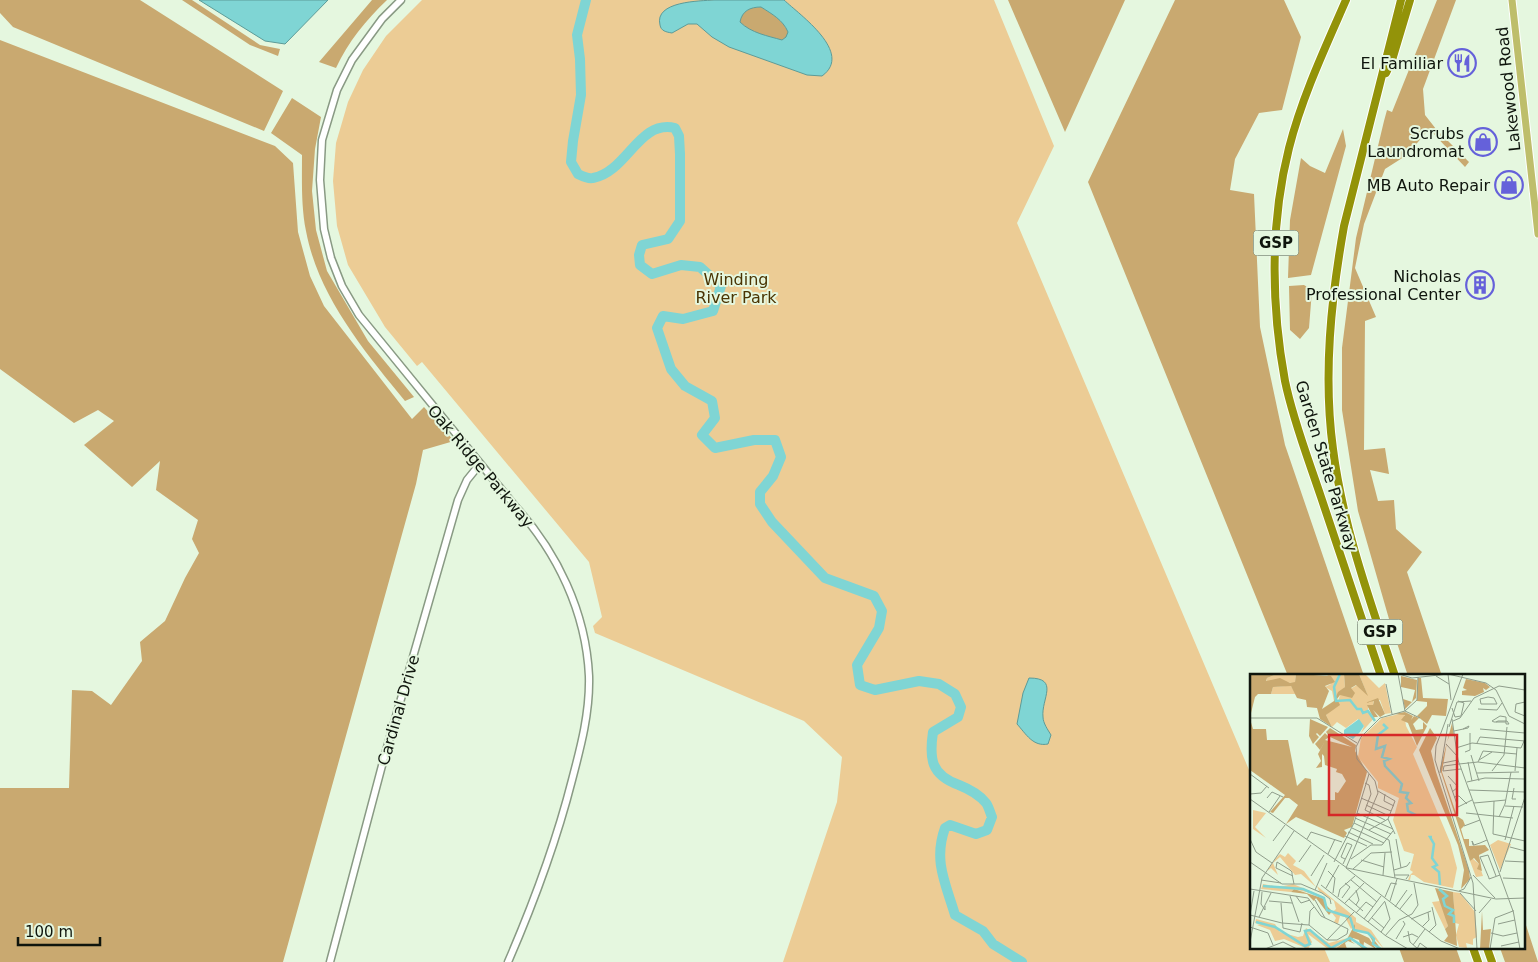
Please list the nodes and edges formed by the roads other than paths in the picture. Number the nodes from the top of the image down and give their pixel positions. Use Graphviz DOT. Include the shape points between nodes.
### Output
graph roads {
  1 [pos="402,0"];
  2 [pos="1346,0"];
  3 [pos="1401,0"];
  4 [pos="1410,0"];
  5 [pos="1512,0"];
  6 [pos="1378,90"];
  7 [pos="1538,234"];
  8 [pos="480,464"];
  9 [pos="1380,674"];
  10 [pos="1394,674"];
  11 [pos="1474,950"];
  12 [pos="1488,950"];
  13 [pos="330,962"];
  14 [pos="508,962"];
  15 [pos="1478,962"];
  16 [pos="1492,962"];
  1 -- 8 [label="main road, Oak Ridge Parkway" via="382,19 352,60 337,90 322,140 320,160 324,229 342,286 359,314"];
  2 -- 9 [label="highway, Garden State Parkway / GSP" via="1306,95 1289,149 1276,228 1276,302 1281,358 1292,409"];
  3 -- 6 [label="highway, Garden State Parkway / GSP"];
  4 -- 6 [label="highway" via="1392,60"];
  5 -- 7 [label="main road, Lakewood Road"];
  6 -- 10 [label="highway, Garden State Parkway / GSP" via="1338,258 1329,339 1329,391 1333,449 1345,514"];
  8 -- 13 [label="main road, Cardinal Drive" via="467,480 458,500"];
  8 -- 14 [label="main road, Oak Ridge Parkway" via="530,523 565,580 576,609 589,676 584,728 558,832"];
  11 -- 15 [label="highway"];
  12 -- 16 [label="highway"];
}
